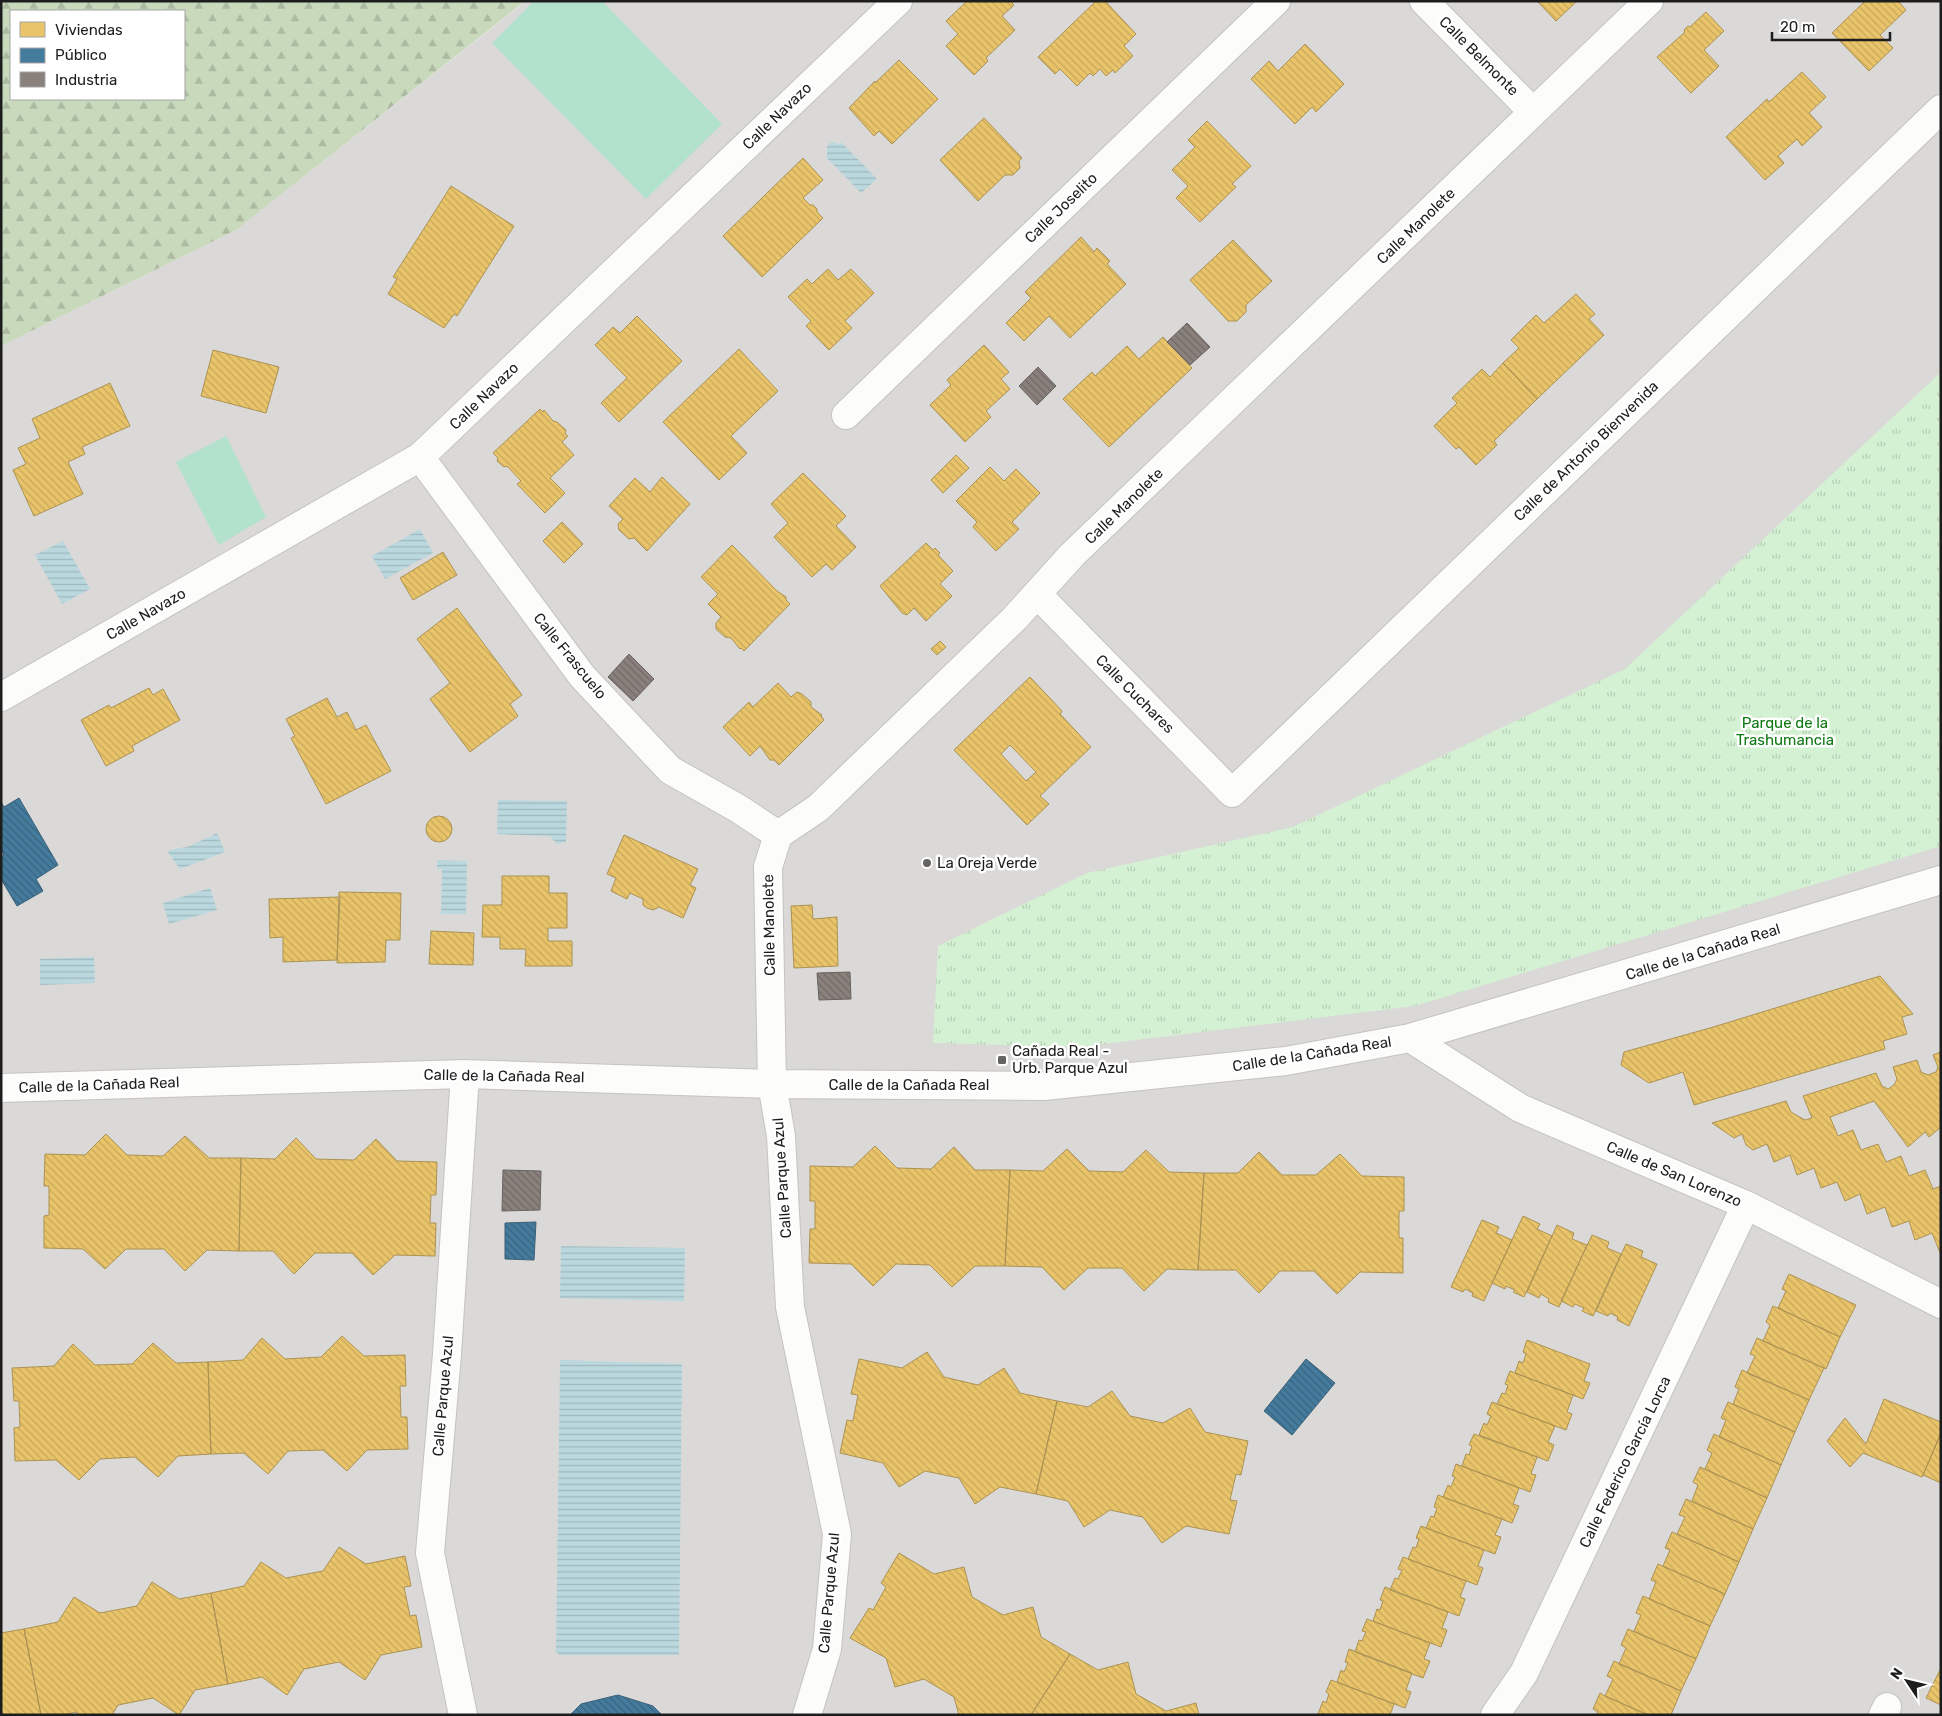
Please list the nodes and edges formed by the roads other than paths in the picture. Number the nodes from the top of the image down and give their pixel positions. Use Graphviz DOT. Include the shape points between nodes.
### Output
graph roads {
  1 [pos="898,1"];
  2 [pos="1276,1"];
  3 [pos="1424,1"];
  4 [pos="1649,1"];
  5 [pos="1941,109"];
  6 [pos="1533,112"];
  7 [pos="846,415"];
  8 [pos="420,457"];
  9 [pos="1038,595"];
  10 [pos="1,697"];
  11 [pos="1232,793"];
  12 [pos="778,836"];
  13 [pos="1941,880"];
  14 [pos="1410,1038"];
  15 [pos="466,1074"];
  16 [pos="772,1084"];
  17 [pos="1,1088"];
  18 [pos="1746,1205"];
  19 [pos="1941,1304"];
  20 [pos="463,1715"];
  21 [pos="807,1715"];
  22 [pos="1495,1715"];
  1 -- 8 [label="street, Calle Navazo"];
  2 -- 7 [label="street, Calle Joselito"];
  3 -- 6 [label="street, Calle Belmonte"];
  4 -- 6 [label="street, Calle Manolete"];
  5 -- 11 [label="street, Calle de Antonio Bienvenida"];
  6 -- 9 [label="street, Calle Manolete" via="1072,555"];
  8 -- 10 [label="street, Calle Navazo"];
  8 -- 12 [label="street, Calle Frascuelo" via="582,676 663,763 739,808"];
  9 -- 11 [label="street, Calle Cuchares"];
  9 -- 12 [label="street, Calle Manolete" via="818,808"];
  12 -- 16 [label="street, Calle Manolete" via="768,867"];
  13 -- 14 [label="street, Calle de la Cañada Real"];
  14 -- 16 [label="street, Calle de la Cañada Real" via="1286,1061 1044,1086"];
  14 -- 18 [label="street, Calle de San Lorenzo" via="1520,1108"];
  15 -- 16 [label="street, Calle de la Cañada Real"];
  15 -- 17 [label="street, Calle de la Cañada Real"];
  15 -- 20 [label="street, Calle Parque Azul" via="430,1553"];
  16 -- 21 [label="street, Calle Parque Azul" via="781,1136 790,1307 837,1534 827,1649"];
  18 -- 19 [label="street, Calle de San Lorenzo"];
  18 -- 22 [label="street, Calle Federico García Lorca" via="1524,1673"];
}
